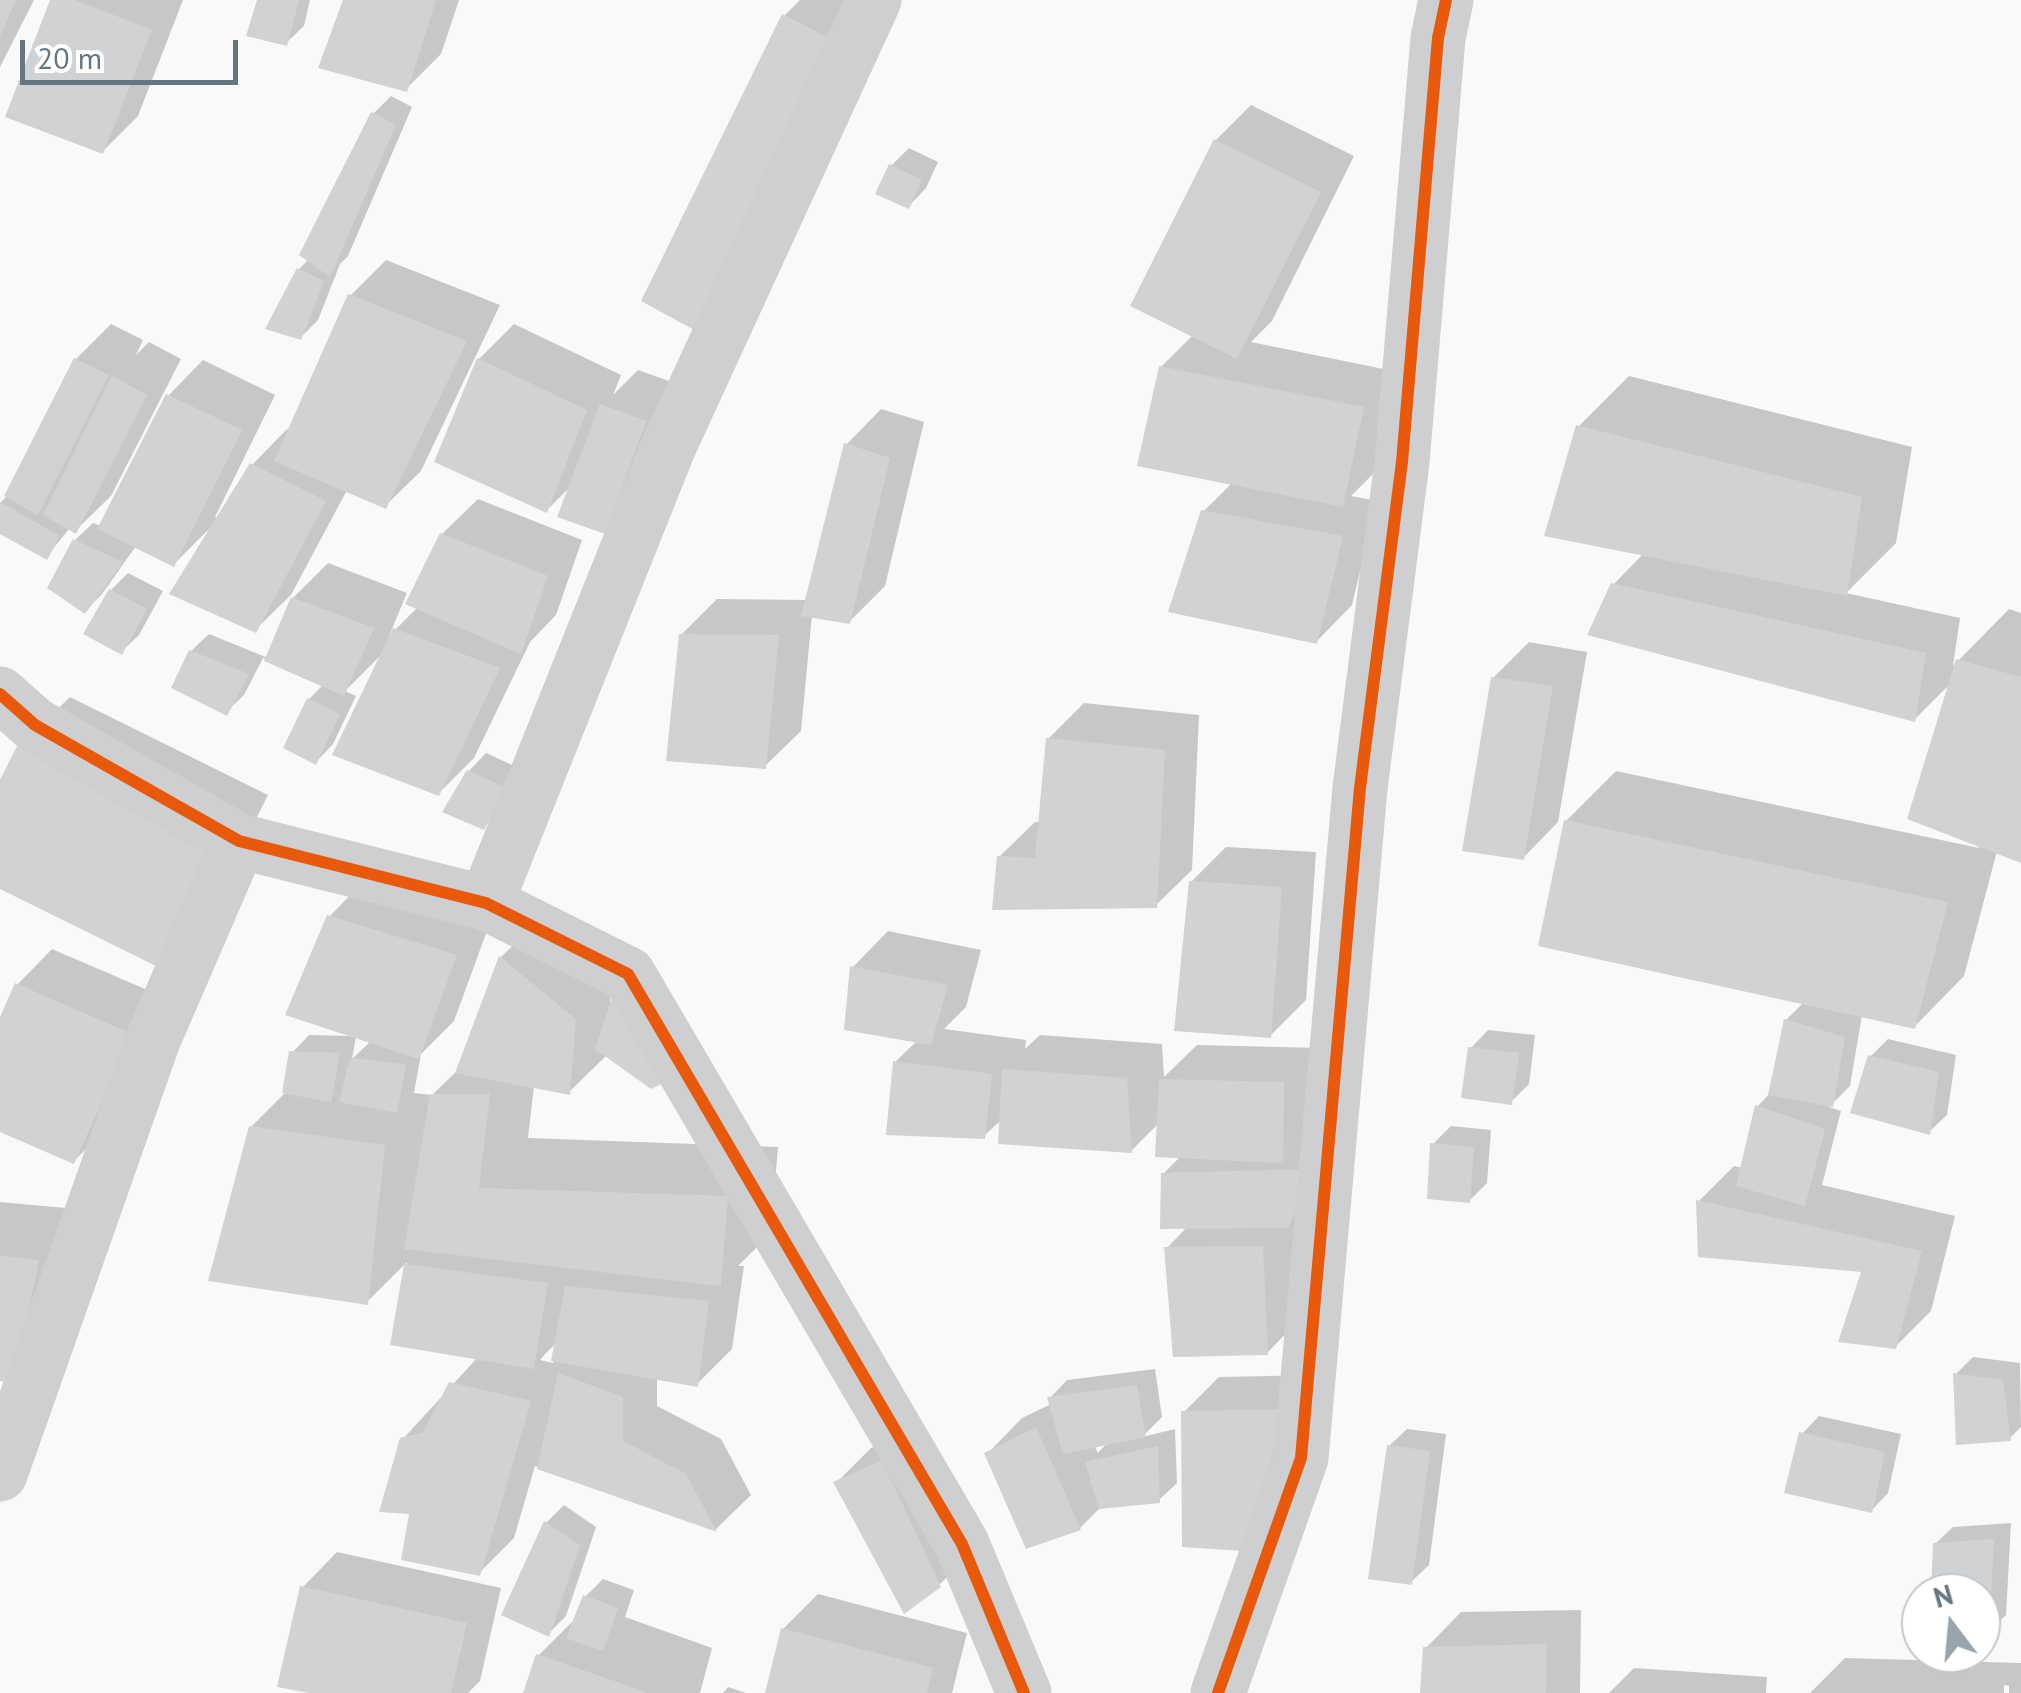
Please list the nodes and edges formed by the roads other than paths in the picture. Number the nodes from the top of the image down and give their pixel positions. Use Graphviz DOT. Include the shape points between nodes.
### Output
graph roads {
  1 [pos="874,0"];
  2 [pos="1446,0"];
  3 [pos="0,694"];
  4 [pos="239,841"];
  5 [pos="486,903"];
  6 [pos="0,1474"];
  7 [pos="1024,1693"];
  8 [pos="1218,1693"];
  1 -- 5 [label="street" via="668,448"];
  2 -- 8 [label="street" via="1402,462 1360,788 1302,1458"];
  3 -- 4 [label="street" via="35,725"];
  4 -- 5 [label="street"];
  4 -- 6 [label="street" via="153,1040"];
  5 -- 7 [label="street" via="628,974 962,1544"];
}
